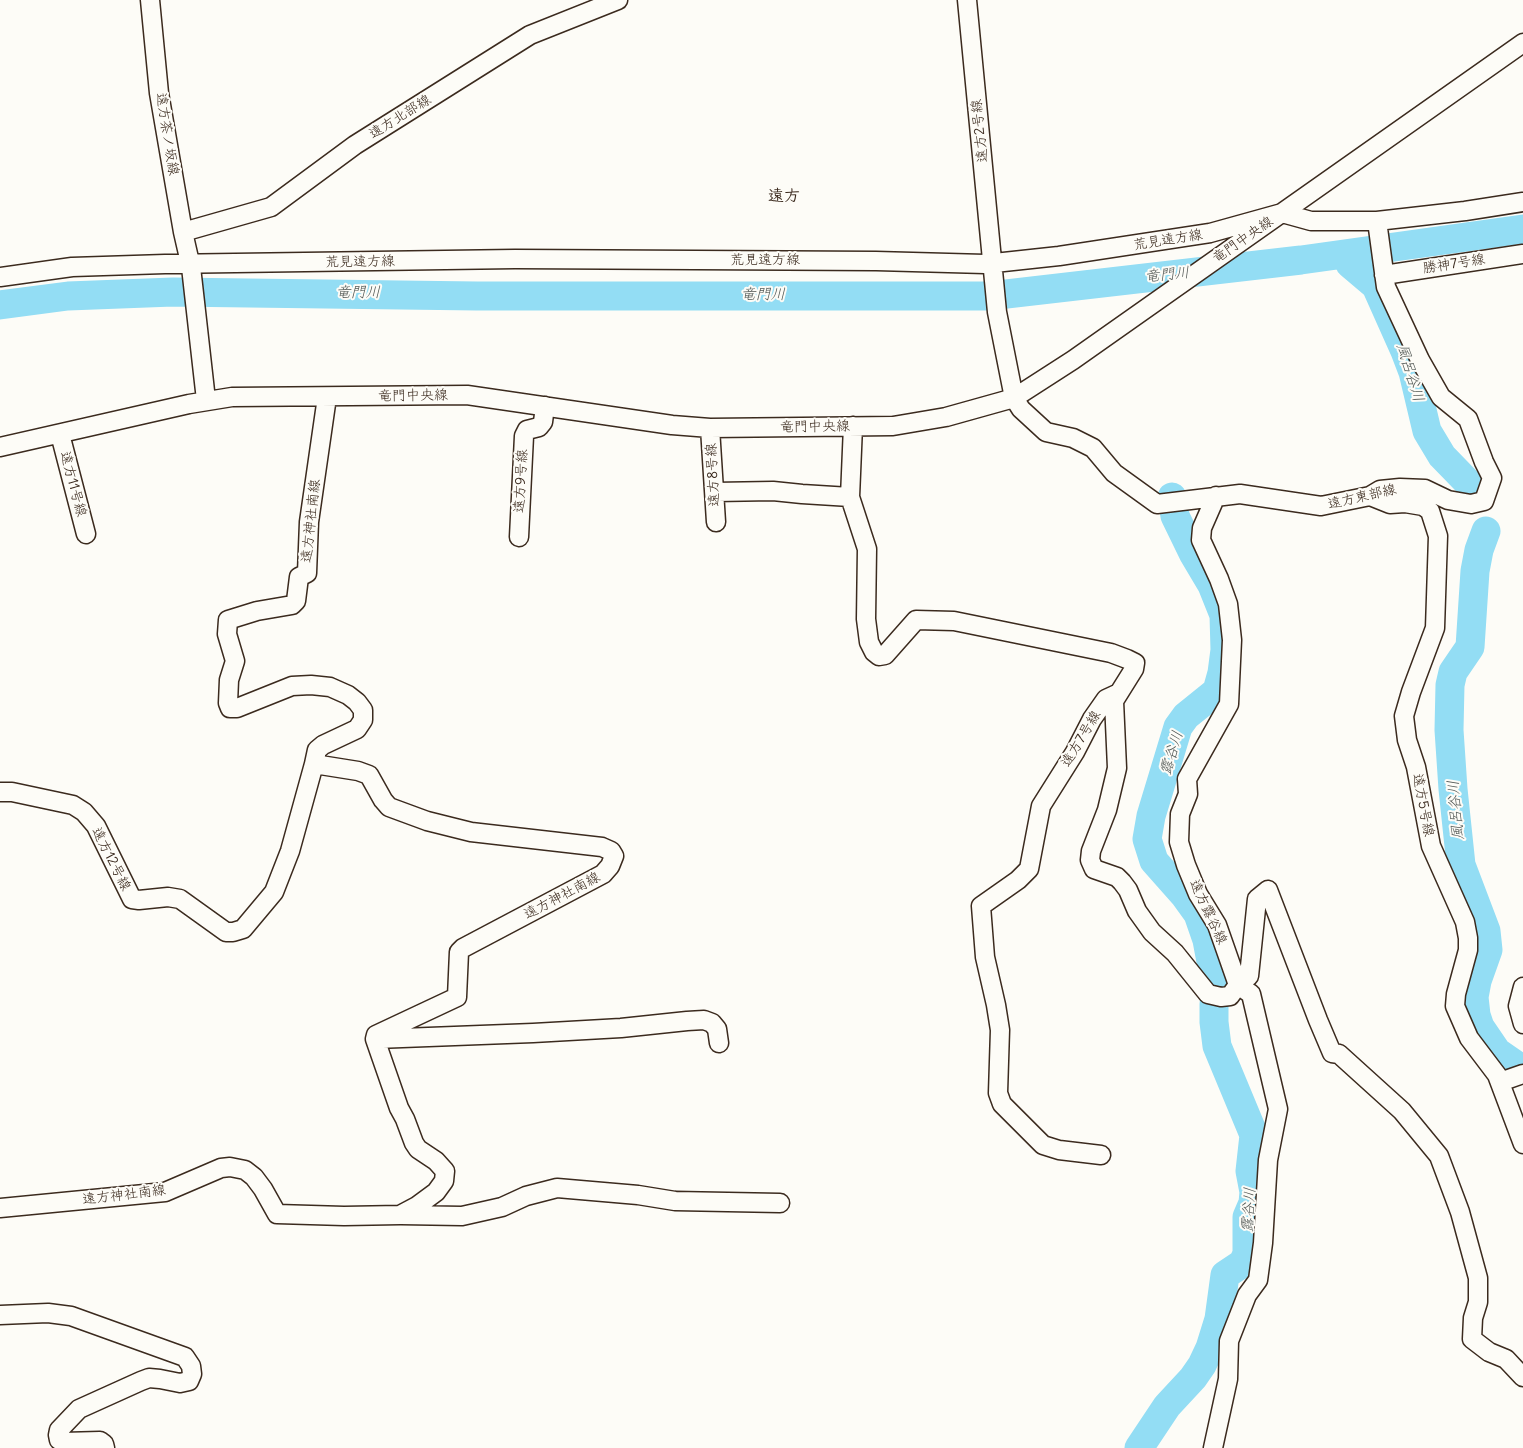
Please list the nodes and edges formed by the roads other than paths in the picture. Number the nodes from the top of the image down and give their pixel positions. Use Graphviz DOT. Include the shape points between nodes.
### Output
graph roads {
  1 [pos="150,0"];
  2 [pos="618,0"];
  3 [pos="967,0"];
  4 [pos="584,6"];
  5 [pos="1523,43"];
  6 [pos="1523,202"];
  7 [pos="1282,213"];
  8 [pos="1377,223"];
  9 [pos="183,232"];
  10 [pos="1523,254"];
  11 [pos="993,263"];
  12 [pos="191,266"];
  13 [pos="1384,272"];
  14 [pos="0,277"];
  15 [pos="326,397"];
  16 [pos="1014,398"];
  17 [pos="206,400"];
  18 [pos="545,406"];
  19 [pos="853,426"];
  20 [pos="710,428"];
  21 [pos="60,434"];
  22 [pos="0,447"];
  23 [pos="715,492"];
  24 [pos="1216,496"];
  25 [pos="1370,496"];
  26 [pos="850,497"];
  27 [pos="716,522"];
  28 [pos="86,534"];
  29 [pos="518,536"];
  30 [pos="1119,693"];
  31 [pos="314,764"];
  32 [pos="0,792"];
  33 [pos="1238,985"];
  34 [pos="1523,987"];
  35 [pos="1523,1024"];
  36 [pos="375,1039"];
  37 [pos="719,1043"];
  38 [pos="1523,1074"];
  39 [pos="1500,1082"];
  40 [pos="1523,1144"];
  41 [pos="1101,1156"];
  42 [pos="780,1203"];
  43 [pos="0,1208"];
  44 [pos="400,1214"];
  45 [pos="0,1315"];
  46 [pos="1523,1378"];
  47 [pos="105,1448"];
  48 [pos="1214,1448"];
  1 -- 9 [label="street, 遠方茶ノ坂線" via="159,93"];
  2 -- 4 [label="street, 遠方北部線"];
  3 -- 11 [label="street, 遠方2号線"];
  4 -- 9 [label="street, 遠方北部線" via="530,35 355,145 271,207"];
  5 -- 7 [label="street, 竜門中央線"];
  6 -- 8 [label="street"];
  7 -- 8 [label="street" via="1311,221"];
  7 -- 11 [label="street, 荒見遠方線" via="1210,233"];
  7 -- 16 [label="street, 竜門中央線" via="1145,311"];
  8 -- 13 [label="street"];
  9 -- 12 [label="street, 遠方茶ノ坂線"];
  10 -- 13 [label="street, 勝神7号線"];
  11 -- 12 [label="street, 荒見遠方線" via="516,259"];
  11 -- 16 [label="street, 遠方2号線" via="997,312"];
  12 -- 14 [label="street, 荒見遠方線" via="72,267"];
  12 -- 17 [label="street, 遠方茶ノ坂線"];
  13 -- 25 [label="street, 遠方東部線" via="1386,287 1420,360 1441,397 1468,420 1492,478 1484,501 1471,504 1448,500 1425,489 1380,490"];
  15 -- 17 [label="street, 竜門中央線"];
  15 -- 18 [label="street, 竜門中央線" via="467,395"];
  15 -- 31 [label="street, 遠方神社南線" via="309,522 306,572 299,577 296,601 292,605 228,620 227,634 235,661 229,680 230,708 292,686 311,685 348,695 363,710 363,720 357,729 323,745 317,750"];
  16 -- 19 [label="street, 竜門中央線" via="946,417 893,426"];
  16 -- 24 [label="street, 遠方東部線" via="1046,432 1086,442 1114,473 1158,504"];
  17 -- 21 [label="street, 竜門中央線"];
  18 -- 20 [label="street, 竜門中央線"];
  18 -- 29 [label="street, 遠方9号線" via="543,422 539,427 527,430 524,436"];
  19 -- 20 [label="street, 竜門中央線"];
  19 -- 26 [label="street, 遠方7号線"];
  20 -- 23 [label="street, 遠方8号線"];
  21 -- 22 [label="street, 竜門中央線"];
  21 -- 28 [label="street, 遠方11号線"];
  23 -- 26 [label="street" via="772,491"];
  23 -- 27 [label="street, 遠方8号線"];
  24 -- 25 [label="street, 遠方東部線" via="1240,494 1321,506"];
  24 -- 33 [label="street, 遠方露谷線" via="1202,528 1201,540 1228,604 1232,640 1229,704 1187,779 1188,794 1180,814 1179,842 1198,894 1217,925"];
  25 -- 39 [label="street, 遠方5号線" via="1390,504 1423,506 1430,511 1438,536 1436,628 1404,716 1431,846 1465,922 1468,938 1455,1006 1469,1038"];
  26 -- 30 [label="street, 遠方7号線" via="867,549 866,619 869,642 879,656 884,655 916,620 954,621 1048,639 1127,659 1135,663 1134,670"];
  30 -- 33 [label="street" via="1114,701 1116,768 1107,810 1090,860 1094,869 1122,882 1152,932 1175,953 1208,994 1230,996"];
  30 -- 41 [label="street, 遠方7号線" via="1106,699 1092,719 1041,806 1028,869 982,906 985,957 1000,1030 998,1093 1002,1104 1043,1145"];
  31 -- 32 [label="street, 遠方12号線" via="290,851 274,892 243,928 234,932 226,932 180,899 132,899 96,826 73,805"];
  31 -- 36 [label="street, 遠方神社南線" via="369,775 389,808 427,821 471,832 602,847 614,856 603,874 463,948 459,952 457,997 376,1035"];
  33 -- 46 [label="street" via="1249,976 1257,899 1268,890 1332,1053 1339,1054 1402,1111 1438,1156 1460,1212 1478,1278 1472,1339 1489,1352 1506,1359"];
  33 -- 48 [label="street, 遠方露谷線" via="1251,994 1278,1109 1268,1160 1264,1243 1258,1280 1246,1295 1229,1341 1228,1379"];
  34 -- 35 [label="street" via="1518,1006"];
  36 -- 37 [label="street" via="621,1028 704,1020 717,1029"];
  36 -- 44 [label="street, 遠方神社南線" via="414,1143 445,1171 444,1181 436,1192"];
  38 -- 39 [label="street"];
  39 -- 40 [label="street, 遠方5号線"];
  42 -- 44 [label="street" via="675,1201 558,1188 526,1196 502,1207 462,1216"];
  43 -- 44 [label="street, 遠方神社南線" via="165,1192 230,1167 245,1170 254,1177 277,1214"];
  45 -- 47 [label="street" via="48,1313 71,1316 185,1357 191,1366 189,1381 180,1383 149,1378 141,1381 79,1409 59,1430 59,1440 63,1442 100,1441"];
}
